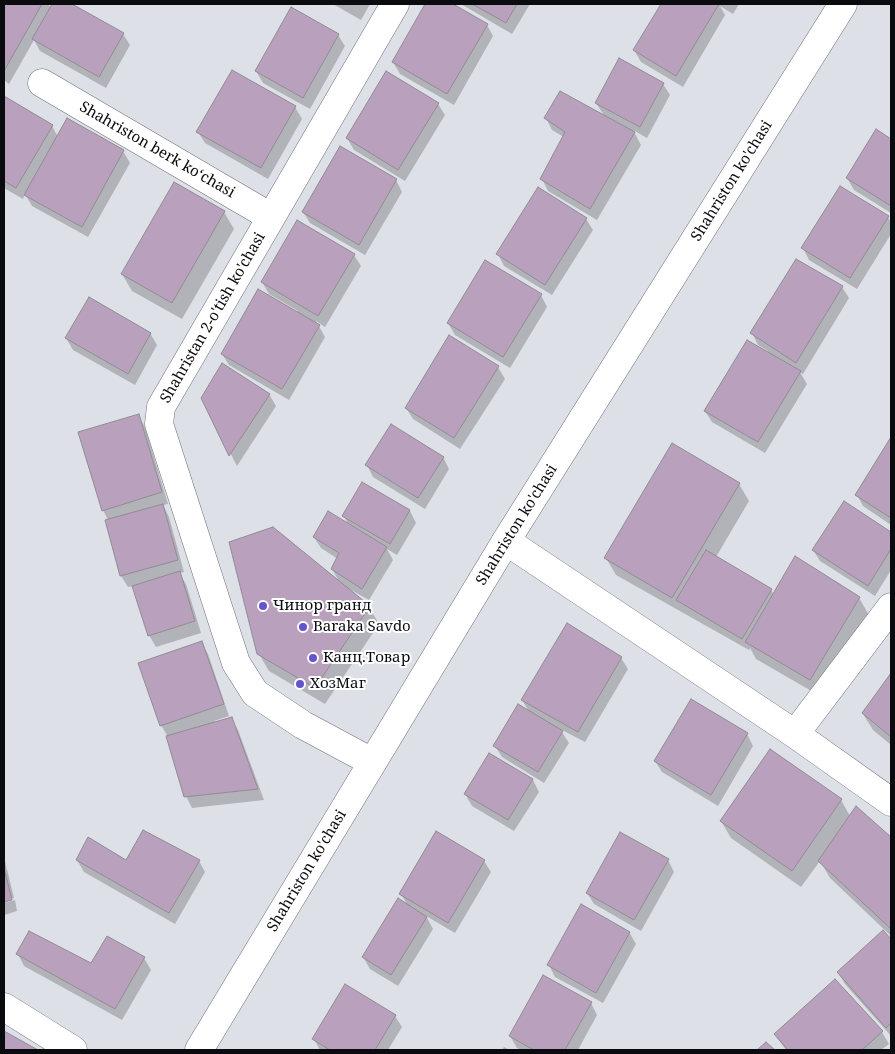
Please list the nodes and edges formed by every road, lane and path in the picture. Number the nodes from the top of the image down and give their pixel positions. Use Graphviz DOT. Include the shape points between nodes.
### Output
graph roads {
  1 [pos="395,4"];
  2 [pos="843,4"];
  3 [pos="42,83"];
  4 [pos="271,217"];
  5 [pos="506,541"];
  6 [pos="891,606"];
  7 [pos="795,734"];
  8 [pos="372,762"];
  9 [pos="891,802"];
  10 [pos="4,1007"];
  11 [pos="73,1050"];
  12 [pos="199,1050"];
  1 -- 4 [label="street, Shahristan 2-o'tish ko'chasi"];
  2 -- 5 [label="street, Shahriston ko'chasi"];
  3 -- 4 [label="street, Shahriston berk koʻchasi"];
  4 -- 8 [label="street, Shahristan 2-o'tish ko'chasi" via="161,407 159,424 224,627 241,671 255,694 303,725"];
  5 -- 7 [label="street"];
  5 -- 8 [label="street, Shahriston ko'chasi"];
  6 -- 7 [label="street"];
  7 -- 9 [label="street"];
  8 -- 12 [label="street, Shahriston ko'chasi"];
  10 -- 11 [label="street"];
}
